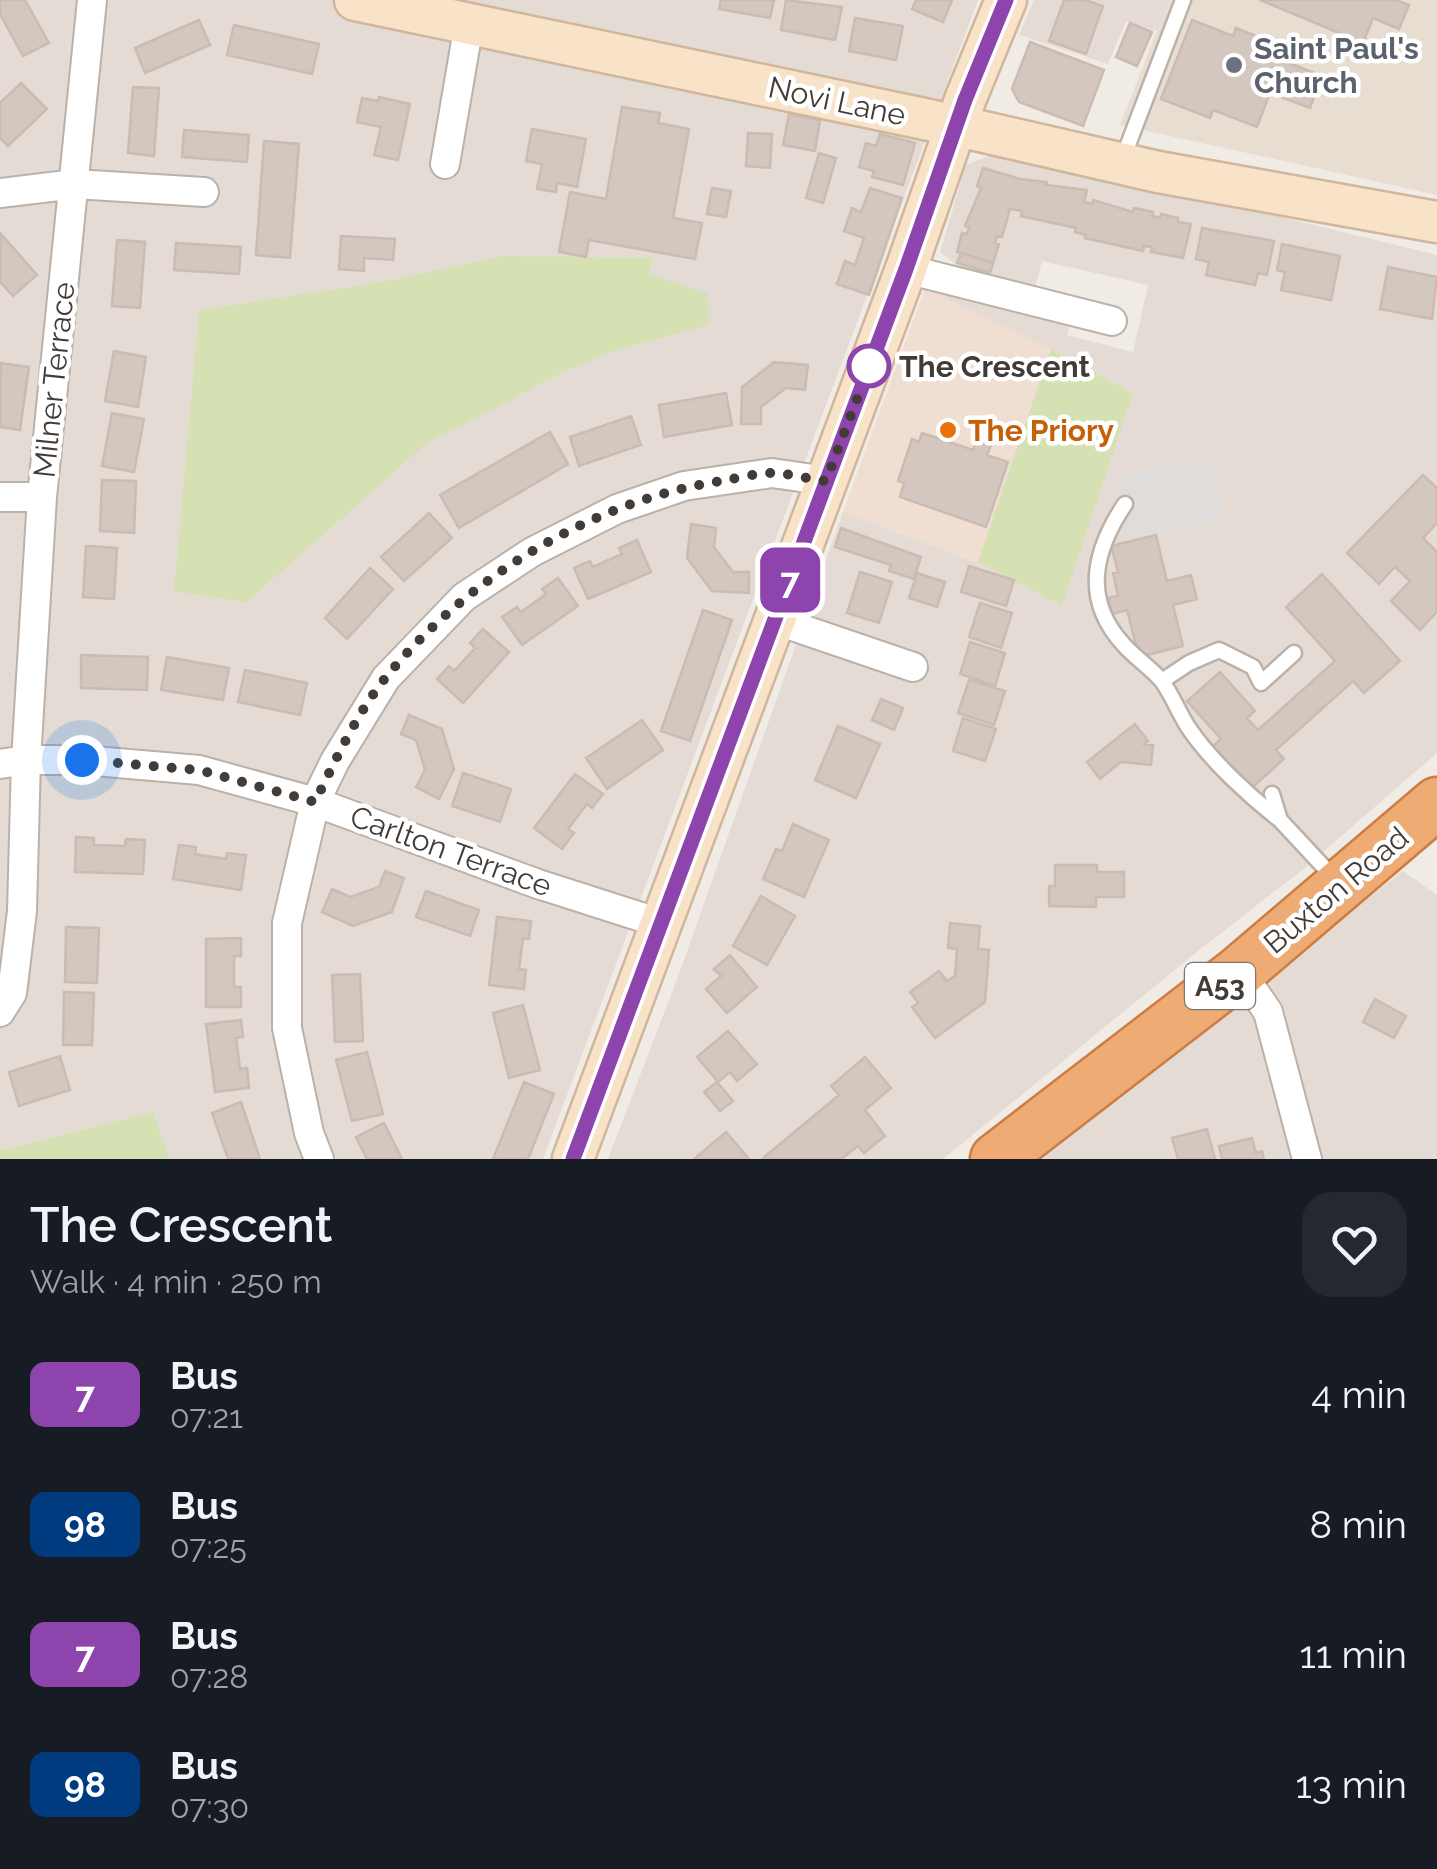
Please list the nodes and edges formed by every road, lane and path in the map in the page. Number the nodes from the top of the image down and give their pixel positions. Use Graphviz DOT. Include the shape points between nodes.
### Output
graph roads {
  1 [pos="92,0"];
  2 [pos="355,0"];
  3 [pos="1006,0"];
  4 [pos="1183,0"];
  5 [pos="469,24"];
  6 [pos="958,126"];
  7 [pos="445,164"];
  8 [pos="1121,164"];
  9 [pos="75,184"];
  10 [pos="204,192"];
  11 [pos="0,193"];
  12 [pos="1437,222"];
  13 [pos="906,269"];
  14 [pos="1112,321"];
  15 [pos="826,481"];
  16 [pos="0,497"];
  17 [pos="42,497"];
  18 [pos="1124,504"];
  19 [pos="775,620"];
  20 [pos="1294,653"];
  21 [pos="913,666"];
  22 [pos="1162,681"];
  23 [pos="13,762"];
  24 [pos="1272,794"];
  25 [pos="315,802"];
  26 [pos="1437,803"];
  27 [pos="1280,820"];
  28 [pos="1341,885"];
  29 [pos="663,924"];
  30 [pos="1240,971"];
  31 [pos="0,1012"];
  32 [pos="320,1159"];
  33 [pos="573,1159"];
  34 [pos="996,1159"];
  35 [pos="1307,1159"];
  1 -- 9 [label="street, Milner Terrace"];
  2 -- 5 [label="street, Novi Lane"];
  3 -- 6 [label="street"];
  4 -- 8 [label="lane"];
  5 -- 6 [label="street, Novi Lane"];
  5 -- 7 [label="street"];
  6 -- 8 [label="street, Novi Lane"];
  6 -- 13 [label="street"];
  8 -- 12 [label="street, Novi Lane"];
  9 -- 10 [label="street"];
  9 -- 11 [label="street"];
  9 -- 17 [label="street, Milner Terrace"];
  13 -- 14 [label="street"];
  13 -- 15 [label="street"];
  15 -- 19 [label="street"];
  15 -- 25 [label="street" via="772,473 684,486 617,509 532,552 464,597 386,678"];
  16 -- 17 [label="street"];
  17 -- 23 [label="street, Milner Terrace"];
  18 -- 22 [label="lane" via="1094,571 1100,606 1120,641"];
  19 -- 21 [label="street"];
  19 -- 29 [label="street"];
  20 -- 22 [label="lane" via="1261,683 1253,667 1219,650"];
  22 -- 27 [label="lane" via="1190,730"];
  23 -- 25 [label="street, Carlton Terrace" via="199,770"];
  23 -- 31 [label="street, Milner Terrace" via="22,912 12,993"];
  24 -- 27 [label="lane"];
  25 -- 29 [label="street, Carlton Terrace"];
  25 -- 32 [label="street" via="287,922 287,1028"];
  26 -- 28 [label="highway, Buxton Road / A53"];
  27 -- 28 [label="lane"];
  28 -- 30 [label="highway, Buxton Road / A53"];
  29 -- 33 [label="street"];
  30 -- 34 [label="highway, Buxton Road / A53"];
  30 -- 35 [label="street" via="1268,1012"];
}
